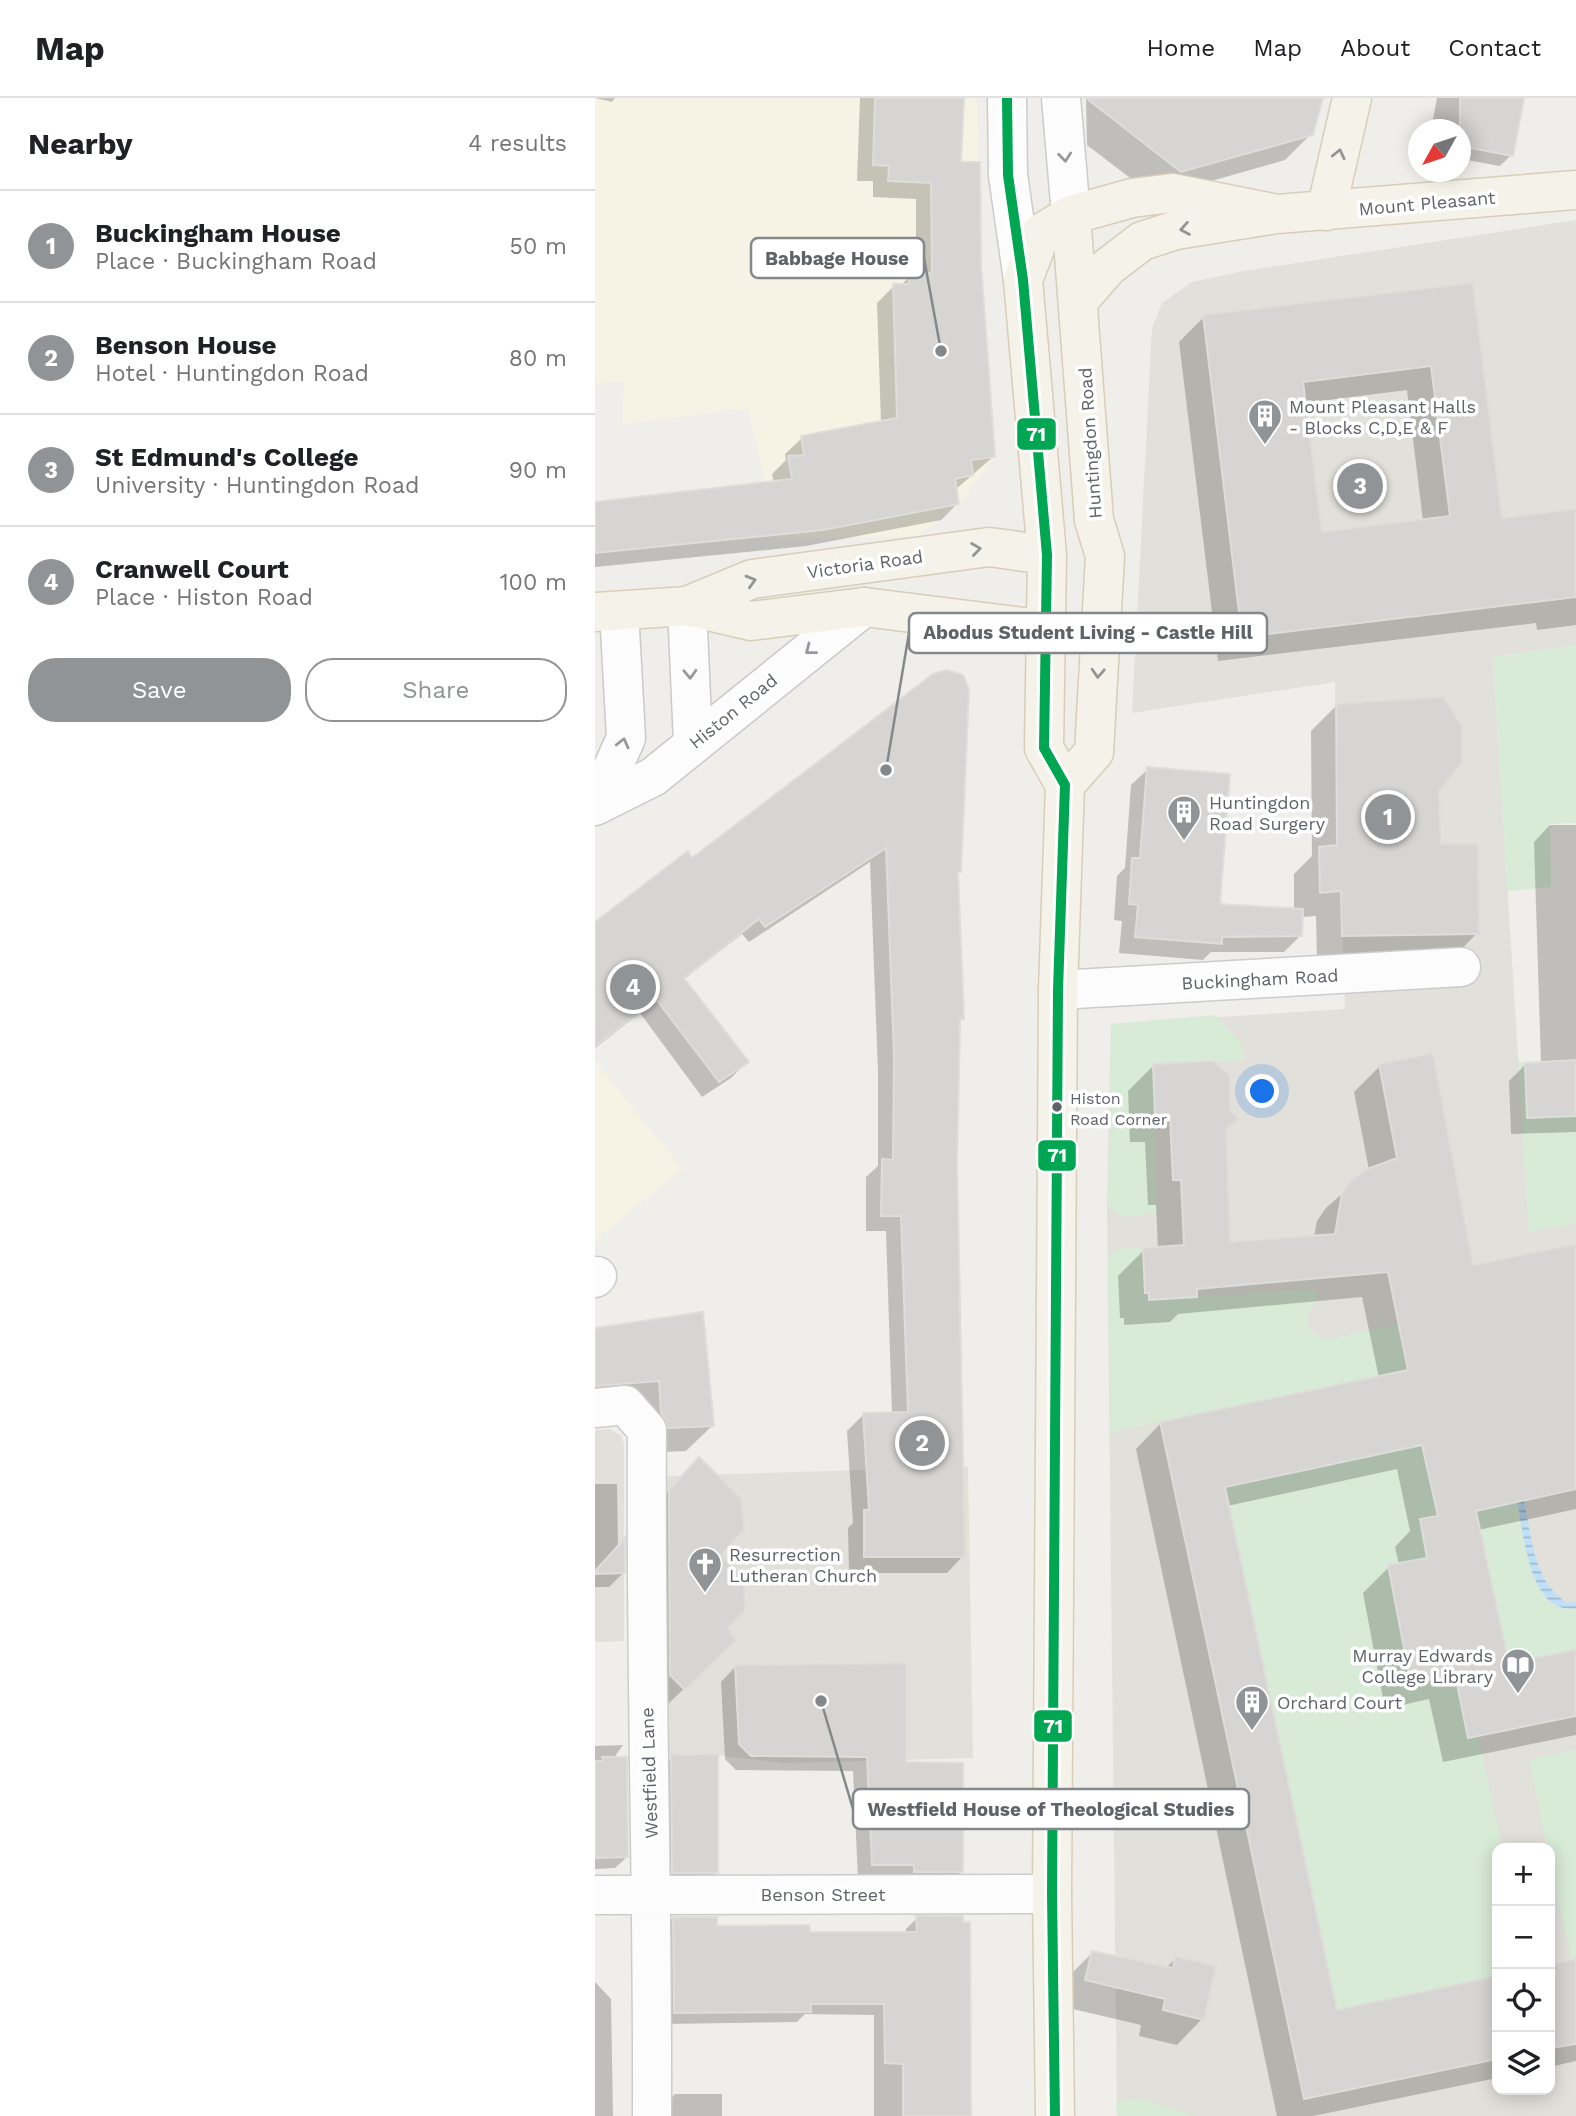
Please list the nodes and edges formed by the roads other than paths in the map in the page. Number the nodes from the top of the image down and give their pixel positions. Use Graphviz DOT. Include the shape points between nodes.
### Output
graph roads {
  1 [pos="1007,98"];
  2 [pos="1061,98"];
  3 [pos="1352,98"];
  4 [pos="1576,190"];
  5 [pos="1326,211"];
  6 [pos="1277,214"];
  7 [pos="1071,215"];
  8 [pos="1023,280"];
  9 [pos="1080,299"];
  10 [pos="1047,555"];
  11 [pos="1104,556"];
  12 [pos="1076,592"];
  13 [pos="687,606"];
  14 [pos="864,607"];
  15 [pos="607,611"];
  16 [pos="1101,623"];
  17 [pos="1046,630"];
  18 [pos="693,743"];
  19 [pos="1065,785"];
  20 [pos="596,806"];
  21 [pos="1461,967"];
  22 [pos="1058,990"];
  23 [pos="595,1408"];
  24 [pos="1052,1894"];
  25 [pos="595,1895"];
  26 [pos="652,1895"];
  27 [pos="652,2116"];
  28 [pos="1055,2116"];
  1 -- 8 [label="street" via="1008,175"];
  2 -- 7 [label="street, one-way"];
  5 -- 3 [label="main road, one-way"];
  4 -- 5 [label="main road, Mount Pleasant"];
  5 -- 6 [label="main road, Mount Pleasant"];
  6 -- 7 [label="main road, Mount Pleasant" via="1172,193 1132,198"];
  6 -- 9 [label="main road, Mount Pleasant, one-way" via="1176,230 1142,241 1108,267"];
  7 -- 8 [label="main road, Mount Pleasant" via="1041,233"];
  7 -- 9 [label="main road, Huntingdon Road"];
  8 -- 10 [label="main road"];
  9 -- 11 [label="main road, Huntingdon Road" via="1093,510"];
  10 -- 12 [label="main road"];
  13 -- 10 [label="main road, Victoria Road, one-way" via="752,579 989,547"];
  10 -- 17 [label="main road"];
  11 -- 12 [label="main road"];
  11 -- 16 [label="main road, Huntingdon Road"];
  12 -- 16 [label="main road"];
  12 -- 17 [label="main road"];
  13 -- 14 [label="main road, Victoria Road" via="751,621"];
  13 -- 15 [label="main road, Victoria Road"];
  13 -- 18 [label="street, one-way"];
  14 -- 17 [label="main road, Victoria Road"];
  14 -- 18 [label="street, Histon Road, one-way"];
  20 -- 15 [label="street, Histon Road, one-way" via="626,738"];
  16 -- 19 [label="main road, Huntingdon Road, one-way" via="1094,752"];
  17 -- 19 [label="main road" via="1044,748"];
  18 -- 20 [label="street, Histon Road" via="653,777"];
  19 -- 22 [label="main road"];
  21 -- 22 [label="street, Buckingham Road"];
  22 -- 24 [label="main road"];
  23 -- 26 [label="street, Westfield Lane" via="625,1405 647,1430 645,1650"];
  24 -- 26 [label="street, Benson Street"];
  24 -- 28 [label="main road"];
  25 -- 26 [label="street, Benson Street"];
  26 -- 27 [label="street, Westfield Lane"];
}
